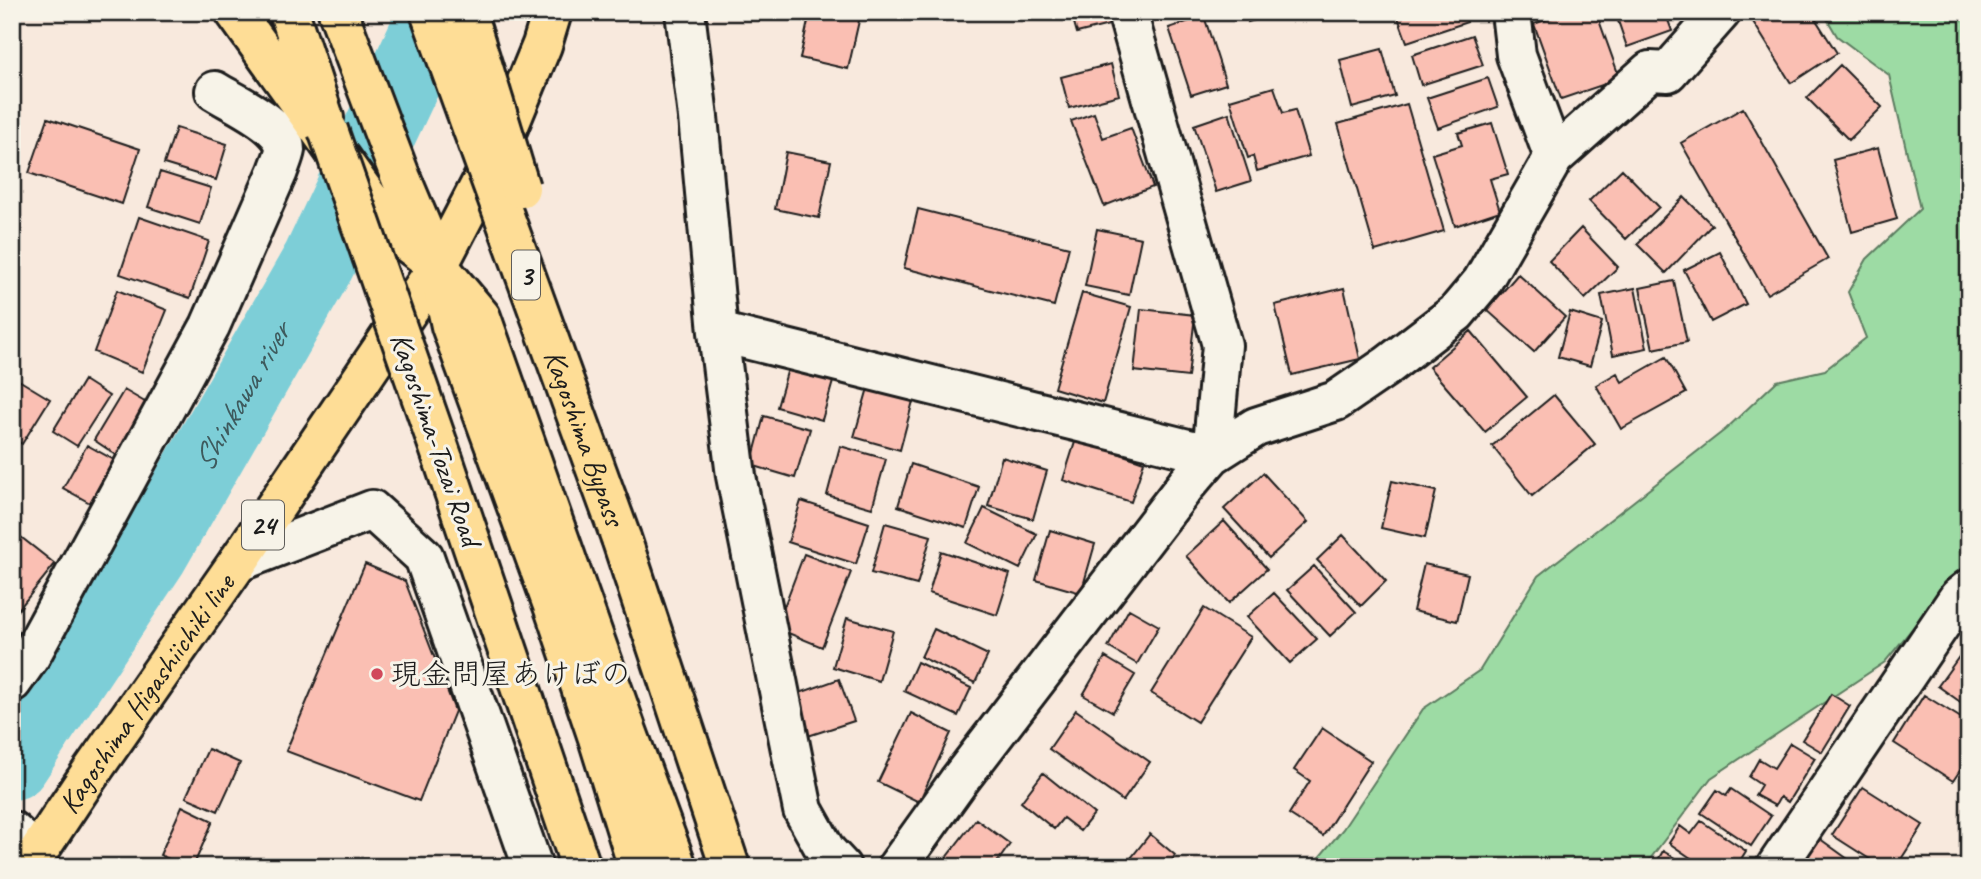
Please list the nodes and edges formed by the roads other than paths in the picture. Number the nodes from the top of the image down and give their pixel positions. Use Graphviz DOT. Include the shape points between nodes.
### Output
graph roads {
  1 [pos="235,12"];
  2 [pos="269,12"];
  3 [pos="289,12"];
  4 [pos="430,12"];
  5 [pos="466,12"];
  6 [pos="552,12"];
  7 [pos="685,12"];
  8 [pos="1128,12"];
  9 [pos="1511,12"];
  10 [pos="1721,12"];
  11 [pos="345,28"];
  12 [pos="215,91"];
  13 [pos="320,124"];
  14 [pos="1554,157"];
  15 [pos="438,266"];
  16 [pos="718,332"];
  17 [pos="1212,455"];
  18 [pos="621,538"];
  19 [pos="238,562"];
  20 [pos="1969,589"];
  21 [pos="12,682"];
  22 [pos="26,850"];
  23 [pos="533,867"];
  24 [pos="581,867"];
  25 [pos="638,867"];
  26 [pos="677,867"];
  27 [pos="730,867"];
  28 [pos="841,867"];
  29 [pos="897,867"];
  30 [pos="1776,867"];
  1 -- 13 [label="main road"];
  2 -- 13 [label="main road"];
  3 -- 13 [label="main road, Kagoshima-Tozai Road"];
  4 -- 18 [label="main road, Kagoshima Bypass / 3, bridge"];
  5 -- 18 [label="main road, bridge"];
  6 -- 15 [label="main road, Kagoshima Higashiichiki line / 24" via="500,147"];
  7 -- 16 [label="street"];
  8 -- 17 [label="street" via="1222,345"];
  9 -- 14 [label="street" via="1516,55"];
  10 -- 14 [label="street" via="1668,72 1650,71"];
  11 -- 15 [label="main road"];
  12 -- 21 [label="street" via="279,134 285,150 278,171 210,326 38,643"];
  13 -- 15 [label="main road, bridge" via="382,217"];
  13 -- 24 [label="main road, Kagoshima-Tozai Road, bridge" via="443,459"];
  14 -- 17 [label="street" via="1482,282 1456,313 1336,401 1256,426"];
  15 -- 19 [label="main road, Kagoshima Higashiichiki line / 24"];
  15 -- 25 [label="main road" via="451,326 559,624"];
  15 -- 26 [label="main road" via="481,317"];
  16 -- 17 [label="street"];
  16 -- 28 [label="street" via="736,476 803,810"];
  17 -- 29 [label="street" via="991,738"];
  18 -- 27 [label="main road, Kagoshima Bypass / 3"];
  19 -- 22 [label="main road, Kagoshima Higashiichiki line / 24"];
  19 -- 23 [label="street" via="372,510 424,557"];
  20 -- 30 [label="street" via="1959,597"];
}
